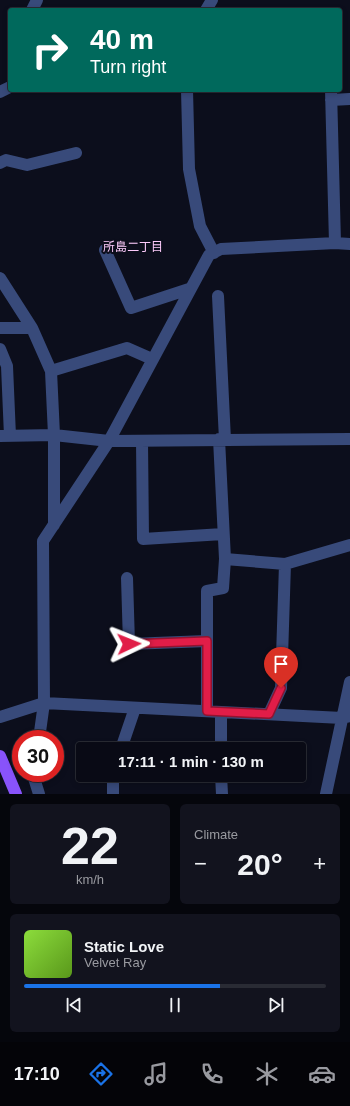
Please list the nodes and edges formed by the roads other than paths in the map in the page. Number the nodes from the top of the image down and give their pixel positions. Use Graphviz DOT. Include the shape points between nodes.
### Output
graph roads {
  1 [pos="187,92"];
  2 [pos="331,95"];
  3 [pos="350,99"];
  4 [pos="76,153"];
  5 [pos="0,163"];
  6 [pos="335,243"];
  7 [pos="350,244"];
  8 [pos="105,250"];
  9 [pos="214,253"];
  10 [pos="0,278"];
  11 [pos="189,288"];
  12 [pos="218,296"];
  13 [pos="0,328"];
  14 [pos="32,328"];
  15 [pos="0,349"];
  16 [pos="152,359"];
  17 [pos="51,371"];
  18 [pos="54,435"];
  19 [pos="5,436"];
  20 [pos="350,439"];
  21 [pos="222,440"];
  22 [pos="142,441"];
  23 [pos="109,442"];
  24 [pos="54,525"];
  25 [pos="224,534"];
  26 [pos="350,545"];
  27 [pos="225,559"];
  28 [pos="285,564"];
  29 [pos="127,578"];
  30 [pos="207,641"];
  31 [pos="350,682"];
  32 [pos="44,703"];
  33 [pos="135,708"];
  34 [pos="207,711"];
  35 [pos="221,712"];
  36 [pos="269,714"];
  37 [pos="0,717"];
  38 [pos="346,717"];
  39 [pos="40,730"];
  40 [pos="123,742"];
  41 [pos="221,742"];
  42 [pos="0,756"];
  43 [pos="35,782"];
  44 [pos="112,782"];
  45 [pos="221,782"];
  46 [pos="16,794"];
  47 [pos="39,794"];
  48 [pos="113,794"];
  49 [pos="222,794"];
  50 [pos="326,794"];
  1 -- 9 [label="street" via="189,169 200,226"];
  2 -- 3 [label="street"];
  2 -- 6 [label="street"];
  4 -- 5 [label="street" via="27,165 6,160"];
  6 -- 7 [label="street"];
  6 -- 9 [label="street" via="221,250"];
  8 -- 11 [label="street" via="131,308"];
  9 -- 11 [label="street" via="209,255"];
  10 -- 14 [label="street"];
  11 -- 16 [label="street"];
  12 -- 21 [label="street"];
  13 -- 14 [label="street"];
  14 -- 17 [label="street"];
  15 -- 19 [label="street" via="7,366"];
  16 -- 17 [label="street" via="127,348"];
  16 -- 23 [label="street"];
  17 -- 18 [label="street"];
  18 -- 19 [label="street"];
  18 -- 23 [label="street"];
  18 -- 24 [label="street"];
  20 -- 21 [label="street"];
  21 -- 22 [label="street"];
  21 -- 25 [label="street"];
  22 -- 23 [label="street"];
  22 -- 25 [label="street" via="143,539"];
  23 -- 24 [label="street"];
  24 -- 32 [label="street" via="43,541"];
  25 -- 27 [label="street"];
  26 -- 28 [label="street"];
  27 -- 28 [label="street"];
  27 -- 30 [label="street" via="223,588 207,591"];
  28 -- 36 [label="street" via="281,688"];
  29 -- 30 [label="street" via="129,644"];
  30 -- 34 [label="street"];
  31 -- 38 [label="street"];
  32 -- 33 [label="street"];
  32 -- 37 [label="street"];
  32 -- 39 [label="street"];
  33 -- 34 [label="street"];
  33 -- 40 [label="street"];
  34 -- 35 [label="street"];
  35 -- 36 [label="street"];
  35 -- 41 [label="street"];
  36 -- 38 [label="street"];
  38 -- 50 [label="street"];
  42 -- 46 [label="main road"];
  43 -- 47 [label="street"];
  44 -- 48 [label="street"];
  45 -- 49 [label="street"];
}
